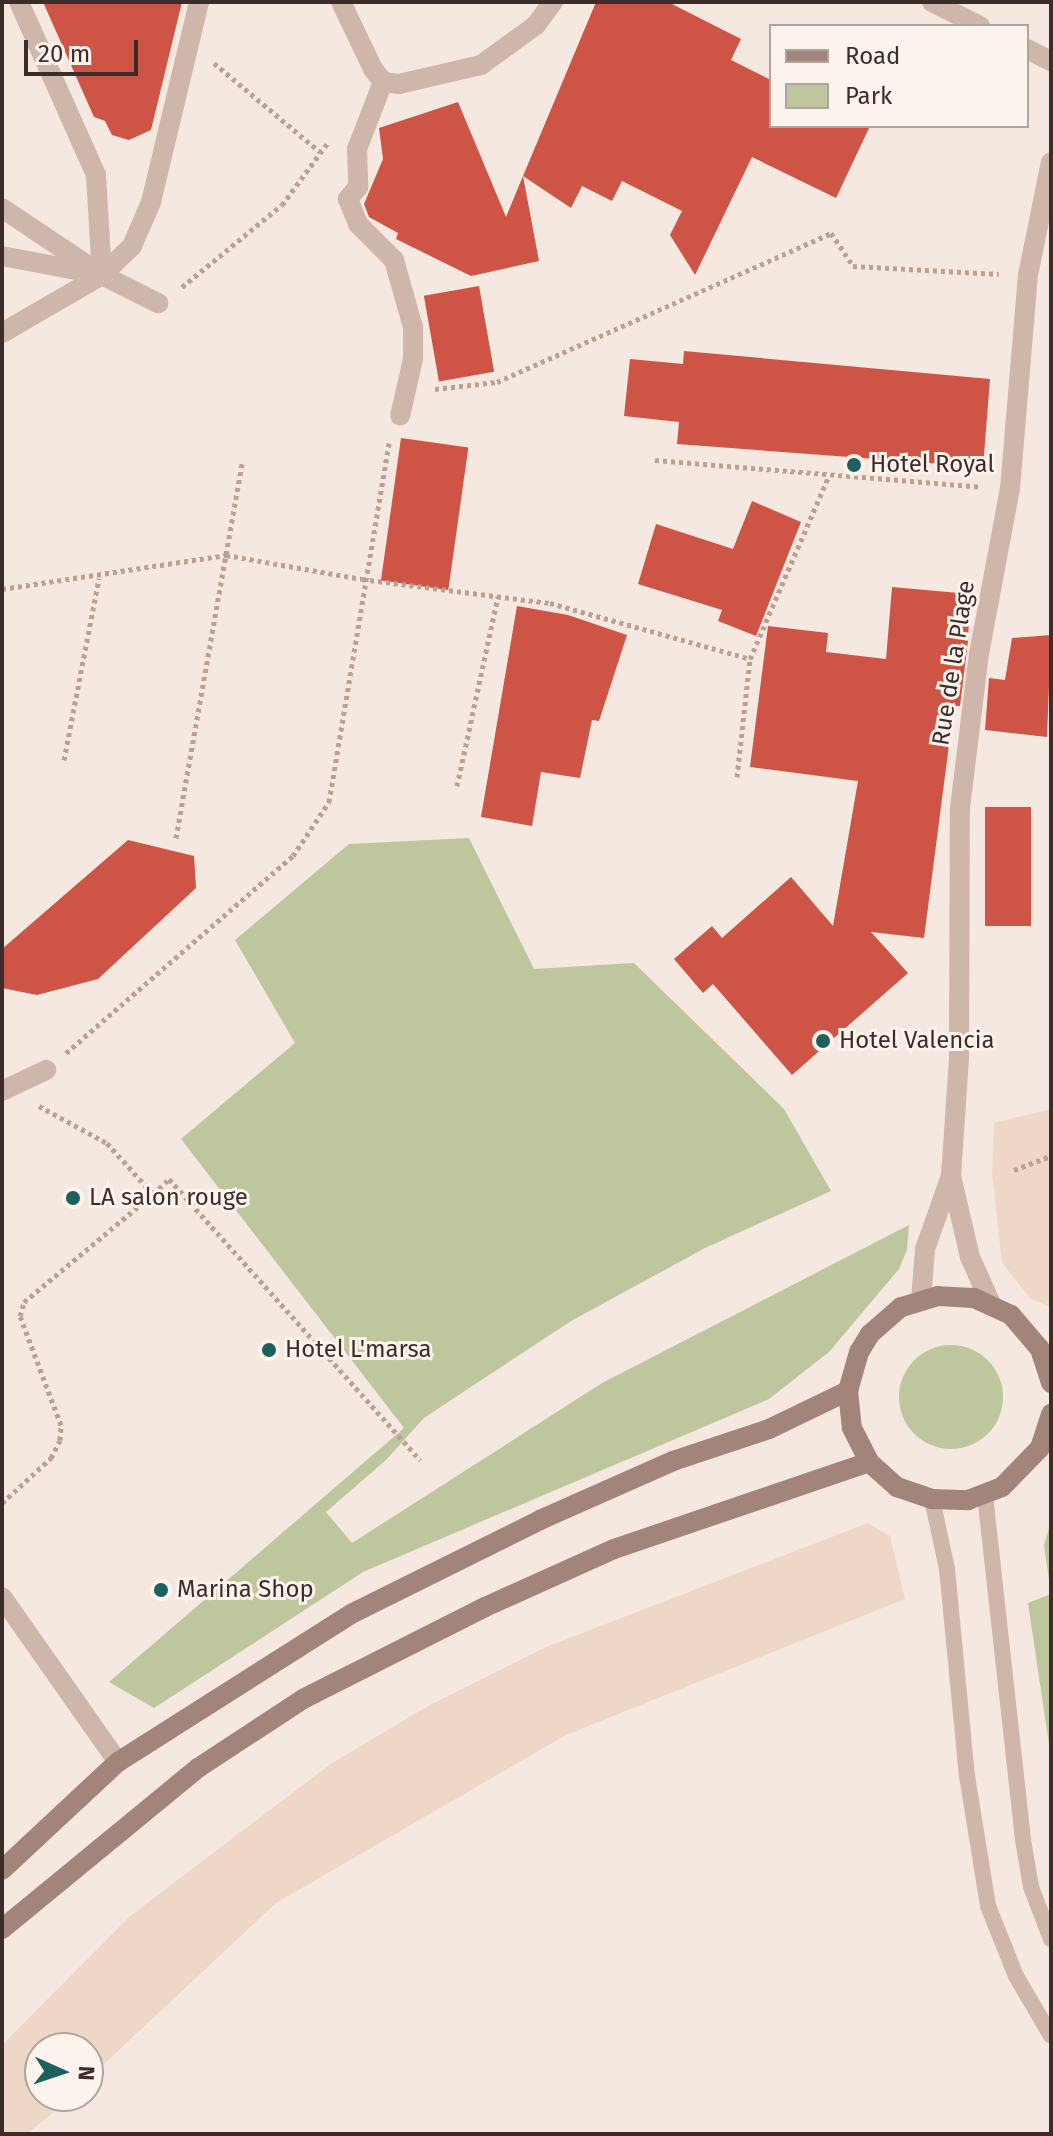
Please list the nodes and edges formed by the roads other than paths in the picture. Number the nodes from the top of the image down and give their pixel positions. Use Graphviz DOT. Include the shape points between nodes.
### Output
graph roads {
  1 [pos="19,2"];
  2 [pos="199,2"];
  3 [pos="341,2"];
  4 [pos="553,2"];
  5 [pos="932,2"];
  6 [pos="976,24"];
  7 [pos="1029,50"];
  8 [pos="1051,61"];
  9 [pos="383,82"];
  10 [pos="1051,162"];
  11 [pos="2,208"];
  12 [pos="2,256"];
  13 [pos="102,275"];
  14 [pos="158,303"];
  15 [pos="2,333"];
  16 [pos="400,416"];
  17 [pos="46,1070"];
  18 [pos="5,1089"];
  19 [pos="951,1176"];
  20 [pos="921,1299"];
  21 [pos="991,1304"];
  22 [pos="1046,1349"];
  23 [pos="1051,1383"];
  24 [pos="848,1391"];
  25 [pos="1051,1414"];
  26 [pos="1046,1446"];
  27 [pos="869,1462"];
  28 [pos="985,1495"];
  29 [pos="932,1499"];
  30 [pos="2,1597"];
  31 [pos="118,1762"];
  32 [pos="2,1870"];
  33 [pos="2,1929"];
  34 [pos="1051,1939"];
  35 [pos="1051,2036"];
  1 -- 13 [label="street" via="96,175"];
  2 -- 13 [label="street" via="151,202 132,246"];
  3 -- 9 [label="street"];
  4 -- 9 [label="street" via="536,25 481,65 438,78"];
  5 -- 6 [label="street"];
  7 -- 8 [label="street"];
  9 -- 16 [label="street" via="357,149 358,187 348,199 358,224 394,260 413,327"];
  10 -- 19 [label="street, Rue de la Plage" via="1028,275 1010,489 979,654 960,808 959,1058"];
  11 -- 13 [label="street"];
  12 -- 13 [label="street"];
  13 -- 14 [label="street"];
  13 -- 15 [label="street"];
  17 -- 18 [label="street"];
  19 -- 20 [label="street" via="925,1249"];
  19 -- 21 [label="street" via="970,1257"];
  20 -- 21 [label="main road" via="956,1296"];
  20 -- 24 [label="main road" via="901,1307 870,1334"];
  21 -- 22 [label="main road" via="1011,1315"];
  22 -- 23 [label="main road"];
  24 -- 27 [label="main road" via="852,1428"];
  24 -- 31 [label="main road" via="769,1429 673,1461 540,1520 353,1613"];
  25 -- 26 [label="main road"];
  26 -- 28 [label="main road" via="1017,1476"];
  27 -- 29 [label="main road" via="897,1487"];
  27 -- 33 [label="main road" via="614,1549 303,1699 198,1768"];
  28 -- 29 [label="main road"];
  28 -- 34 [label="lane" via="1023,1840 1031,1887"];
  29 -- 35 [label="lane" via="947,1569 967,1776 988,1906 1016,1976"];
  30 -- 31 [label="street"];
  31 -- 32 [label="main road"];
}
